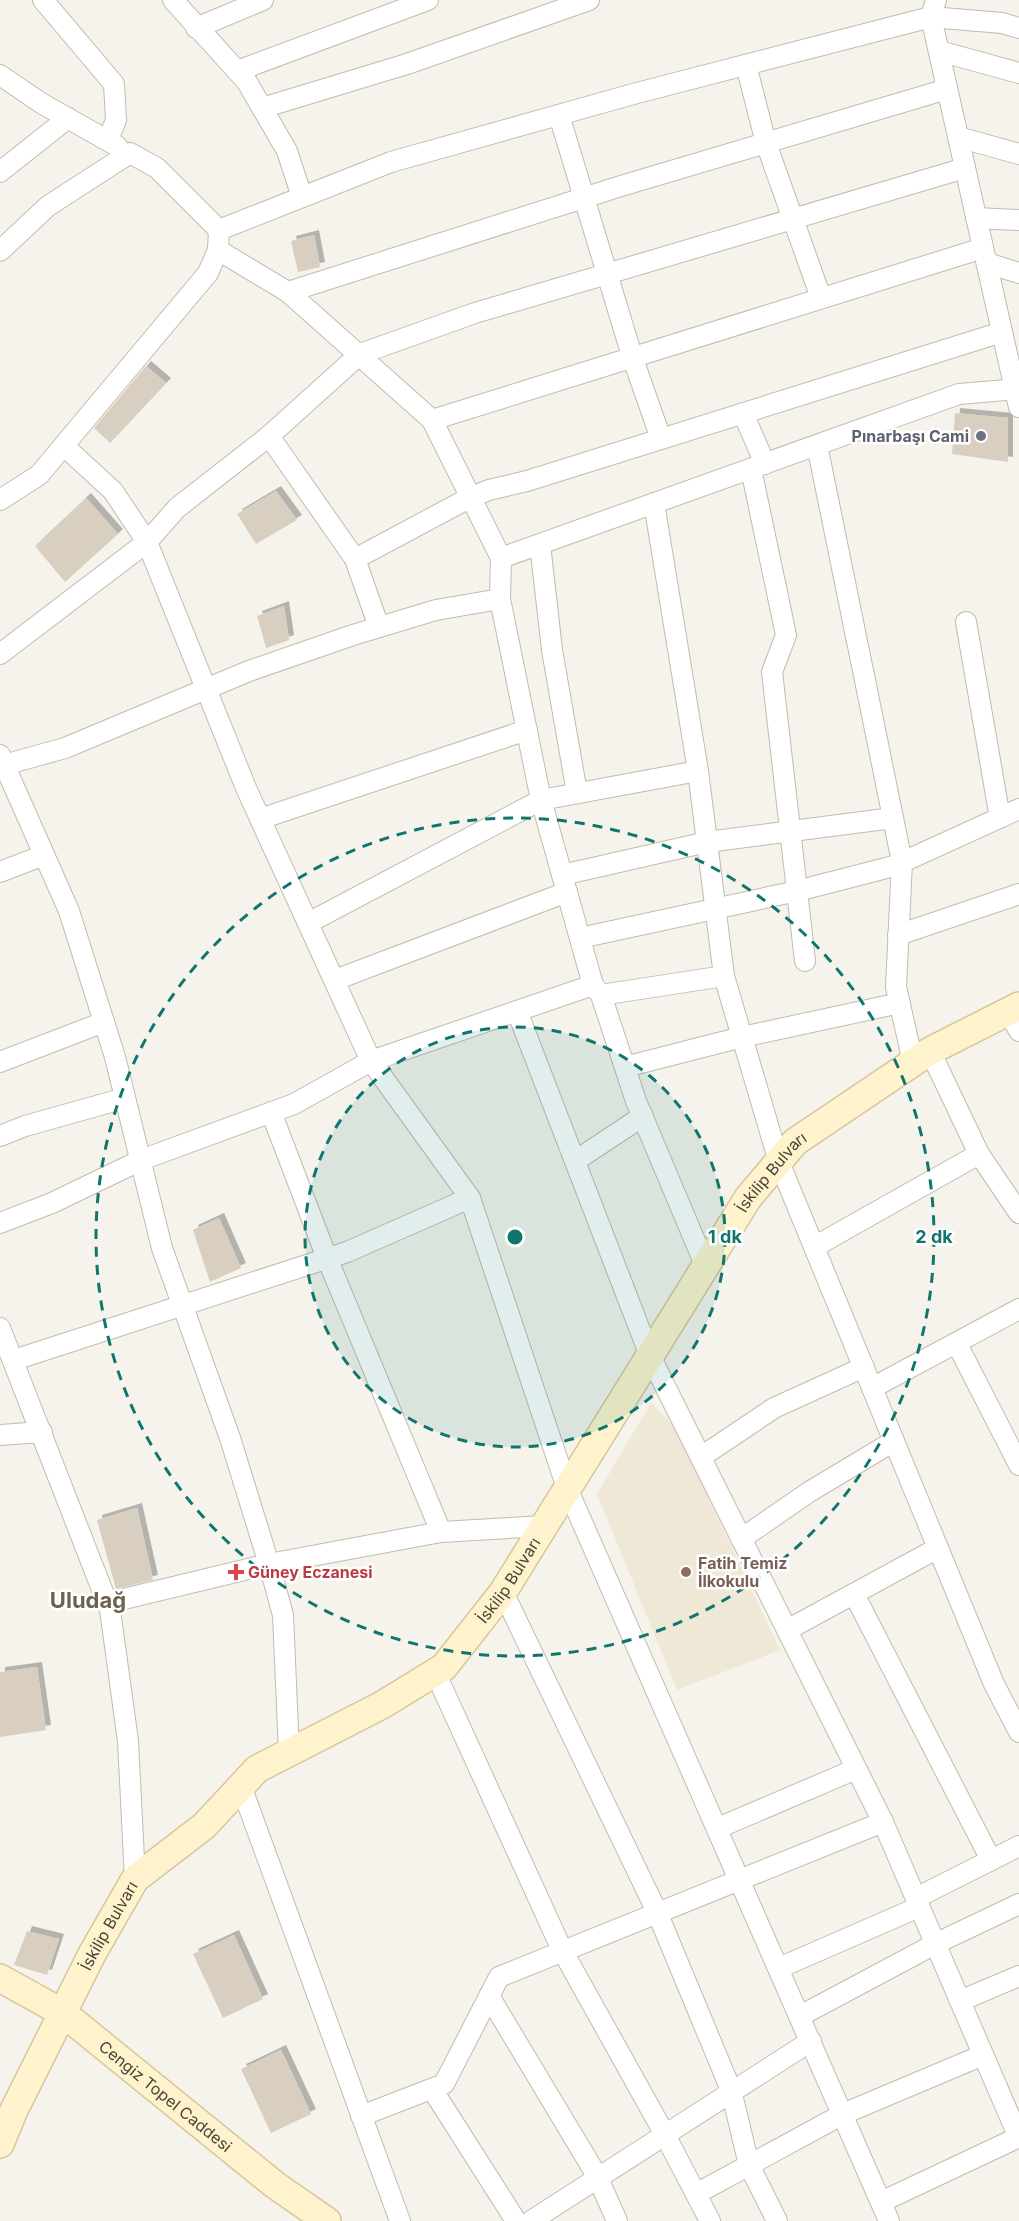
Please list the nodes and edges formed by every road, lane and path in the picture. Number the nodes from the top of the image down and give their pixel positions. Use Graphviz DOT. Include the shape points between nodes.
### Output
graph roads {
  1 [pos="43,0"];
  2 [pos="173,0"];
  3 [pos="263,0"];
  4 [pos="428,0"];
  5 [pos="589,0"];
  6 [pos="934,8"];
  7 [pos="196,28"];
  8 [pos="1019,28"];
  9 [pos="939,51"];
  10 [pos="746,64"];
  11 [pos="237,71"];
  12 [pos="1019,73"];
  13 [pos="0,75"];
  14 [pos="947,89"];
  15 [pos="262,108"];
  16 [pos="559,115"];
  17 [pos="68,118"];
  18 [pos="958,137"];
  19 [pos="108,140"];
  20 [pos="766,143"];
  21 [pos="130,153"];
  22 [pos="1019,154"];
  23 [pos="965,168"];
  24 [pos="0,172"];
  25 [pos="302,197"];
  26 [pos="583,199"];
  27 [pos="976,218"];
  28 [pos="795,219"];
  29 [pos="1019,220"];
  30 [pos="219,230"];
  31 [pos="218,250"];
  32 [pos="0,251"];
  33 [pos="985,255"];
  34 [pos="1019,273"];
  35 [pos="608,274"];
  36 [pos="288,292"];
  37 [pos="821,298"];
  38 [pos="1002,332"];
  39 [pos="360,354"];
  40 [pos="632,356"];
  41 [pos="1018,395"];
  42 [pos="743,413"];
  43 [pos="432,420"];
  44 [pos="269,436"];
  45 [pos="661,439"];
  46 [pos="817,445"];
  47 [pos="64,446"];
  48 [pos="758,466"];
  49 [pos="469,498"];
  50 [pos="0,500"];
  51 [pos="654,503"];
  52 [pos="147,542"];
  53 [pos="540,544"];
  54 [pos="501,558"];
  55 [pos="355,559"];
  56 [pos="500,599"];
  57 [pos="966,622"];
  58 [pos="379,627"];
  59 [pos="0,654"];
  60 [pos="208,690"];
  61 [pos="527,730"];
  62 [pos="2,760"];
  63 [pos="698,771"];
  64 [pos="577,793"];
  65 [pos="541,800"];
  66 [pos="1019,809"];
  67 [pos="893,818"];
  68 [pos="1000,818"];
  69 [pos="260,819"];
  70 [pos="790,833"];
  71 [pos="707,842"];
  72 [pos="44,855"];
  73 [pos="902,862"];
  74 [pos="0,872"];
  75 [pos="564,883"];
  76 [pos="797,891"];
  77 [pos="1019,894"];
  78 [pos="715,906"];
  79 [pos="309,923"];
  80 [pos="898,935"];
  81 [pos="580,938"];
  82 [pos="805,961"];
  83 [pos="724,976"];
  84 [pos="335,980"];
  85 [pos="597,990"];
  86 [pos="900,1004"];
  87 [pos="517,1011"];
  88 [pos="1015,1016"];
  89 [pos="104,1022"];
  90 [pos="742,1037"];
  91 [pos="921,1057"];
  92 [pos="371,1061"];
  93 [pos="0,1062"];
  94 [pos="625,1067"];
  95 [pos="125,1098"];
  96 [pos="271,1112"];
  97 [pos="643,1116"];
  98 [pos="0,1136"];
  99 [pos="979,1154"];
  100 [pos="141,1160"];
  101 [pos="575,1161"];
  102 [pos="779,1161"];
  103 [pos="471,1198"];
  104 [pos="1019,1213"];
  105 [pos="0,1223"];
  106 [pos="814,1247"];
  107 [pos="327,1258"];
  108 [pos="706,1267"];
  109 [pos="183,1306"];
  110 [pos="1019,1310"];
  111 [pos="0,1328"];
  112 [pos="957,1344"];
  113 [pos="650,1356"];
  114 [pos="14,1360"];
  115 [pos="864,1367"];
  116 [pos="872,1388"];
  117 [pos="42,1432"];
  118 [pos="0,1435"];
  119 [pos="894,1441"];
  120 [pos="701,1457"];
  121 [pos="1019,1466"];
  122 [pos="567,1488"];
  123 [pos="544,1527"];
  124 [pos="441,1532"];
  125 [pos="741,1539"];
  126 [pos="938,1548"];
  127 [pos="269,1564"];
  128 [pos="503,1592"];
  129 [pos="854,1594"];
  130 [pos="107,1603"];
  131 [pos="787,1630"];
  132 [pos="435,1672"];
  133 [pos="1019,1732"];
  134 [pos="289,1752"];
  135 [pos="856,1769"];
  136 [pos="241,1786"];
  137 [pos="883,1822"];
  138 [pos="718,1828"];
  139 [pos="1019,1846"];
  140 [pos="991,1860"];
  141 [pos="135,1879"];
  142 [pos="741,1879"];
  143 [pos="918,1903"];
  144 [pos="1019,1904"];
  145 [pos="657,1912"];
  146 [pos="935,1944"];
  147 [pos="562,1950"];
  148 [pos="779,1968"];
  149 [pos="1019,1976"];
  150 [pos="0,1978"];
  151 [pos="489,1996"];
  152 [pos="960,2001"];
  153 [pos="63,2013"];
  154 [pos="800,2016"];
  155 [pos="811,2041"];
  156 [pos="983,2055"];
  157 [pos="432,2089"];
  158 [pos="731,2090"];
  159 [pos="843,2114"];
  160 [pos="362,2116"];
  161 [pos="664,2133"];
  162 [pos="1019,2138"];
  163 [pos="0,2144"];
  164 [pos="749,2165"];
  165 [pos="597,2176"];
  166 [pos="696,2193"];
  167 [pos="881,2202"];
  168 [pos="327,2221"];
  169 [pos="400,2221"];
  170 [pos="516,2221"];
  171 [pos="531,2221"];
  172 [pos="617,2221"];
  173 [pos="710,2221"];
  174 [pos="777,2221"];
  175 [pos="889,2221"];
  1 -- 19 [label="street" via="114,84 116,120"];
  2 -- 7 [label="street"];
  3 -- 7 [label="street"];
  4 -- 11 [label="street"];
  5 -- 15 [label="street" via="407,64"];
  6 -- 8 [label="street"];
  6 -- 9 [label="street"];
  6 -- 10 [label="street"];
  7 -- 11 [label="street"];
  9 -- 12 [label="street"];
  9 -- 14 [label="street"];
  10 -- 16 [label="street"];
  10 -- 20 [label="street"];
  11 -- 15 [label="street"];
  13 -- 17 [label="street"];
  14 -- 18 [label="street"];
  14 -- 20 [label="street"];
  15 -- 25 [label="street" via="286,151"];
  16 -- 25 [label="street" via="391,162"];
  16 -- 26 [label="street"];
  17 -- 19 [label="street"];
  17 -- 24 [label="street"];
  18 -- 22 [label="street"];
  18 -- 23 [label="street"];
  19 -- 21 [label="street"];
  20 -- 26 [label="street"];
  20 -- 28 [label="street"];
  21 -- 30 [label="street" via="157,168"];
  21 -- 32 [label="street" via="48,206"];
  23 -- 27 [label="street"];
  23 -- 28 [label="street"];
  25 -- 30 [label="street"];
  26 -- 35 [label="street"];
  26 -- 36 [label="street"];
  27 -- 29 [label="street"];
  27 -- 33 [label="street"];
  28 -- 35 [label="street"];
  28 -- 37 [label="street"];
  30 -- 31 [label="street"];
  31 -- 36 [label="street"];
  31 -- 47 [label="street" via="208,273"];
  33 -- 34 [label="street"];
  33 -- 37 [label="street"];
  33 -- 38 [label="street"];
  35 -- 39 [label="street" via="475,313"];
  35 -- 40 [label="street"];
  36 -- 39 [label="street"];
  37 -- 40 [label="street"];
  38 -- 41 [label="street"];
  38 -- 42 [label="street"];
  39 -- 43 [label="street"];
  39 -- 44 [label="street"];
  40 -- 43 [label="street"];
  40 -- 45 [label="street"];
  41 -- 46 [label="street" via="959,394"];
  42 -- 45 [label="street"];
  42 -- 48 [label="street"];
  43 -- 49 [label="street"];
  44 -- 52 [label="street" via="177,508"];
  44 -- 55 [label="street"];
  45 -- 49 [label="street"];
  46 -- 48 [label="street"];
  46 -- 67 [label="street"];
  47 -- 50 [label="street" via="39,475"];
  47 -- 52 [label="street" via="113,491"];
  48 -- 51 [label="street"];
  48 -- 70 [label="street" via="786,635 772,672"];
  49 -- 54 [label="street"];
  49 -- 55 [label="street"];
  51 -- 53 [label="street"];
  51 -- 63 [label="street"];
  52 -- 59 [label="street"];
  52 -- 60 [label="street"];
  53 -- 54 [label="street"];
  53 -- 64 [label="street" via="552,650"];
  54 -- 56 [label="street"];
  55 -- 58 [label="street"];
  56 -- 58 [label="street" via="436,610"];
  56 -- 61 [label="street"];
  57 -- 68 [label="street"];
  58 -- 60 [label="street" via="249,671"];
  60 -- 62 [label="street" via="65,748"];
  60 -- 69 [label="street"];
  61 -- 65 [label="street"];
  61 -- 69 [label="street"];
  62 -- 72 [label="street"];
  63 -- 64 [label="street"];
  63 -- 71 [label="street"];
  64 -- 65 [label="street"];
  65 -- 75 [label="street"];
  65 -- 79 [label="street"];
  66 -- 68 [label="street"];
  67 -- 70 [label="street"];
  67 -- 73 [label="street"];
  68 -- 73 [label="street"];
  69 -- 79 [label="street"];
  70 -- 71 [label="street"];
  70 -- 76 [label="street"];
  71 -- 75 [label="street"];
  71 -- 78 [label="street"];
  72 -- 74 [label="street"];
  72 -- 89 [label="street" via="69,911"];
  73 -- 76 [label="street"];
  73 -- 80 [label="street"];
  75 -- 81 [label="street"];
  75 -- 84 [label="street"];
  76 -- 78 [label="street"];
  76 -- 82 [label="street"];
  77 -- 80 [label="street"];
  78 -- 81 [label="street"];
  78 -- 83 [label="street"];
  79 -- 84 [label="street"];
  80 -- 86 [label="street" via="896,987"];
  81 -- 85 [label="street"];
  83 -- 85 [label="street"];
  83 -- 90 [label="street"];
  84 -- 92 [label="street"];
  85 -- 87 [label="street"];
  85 -- 94 [label="street"];
  86 -- 90 [label="street"];
  86 -- 91 [label="street"];
  87 -- 92 [label="street"];
  87 -- 101 [label="street"];
  88 -- 91 [label="main road, İskilip Bulvarı"];
  89 -- 93 [label="street"];
  89 -- 95 [label="street"];
  90 -- 94 [label="street"];
  90 -- 102 [label="street"];
  91 -- 99 [label="street"];
  91 -- 102 [label="main road, İskilip Bulvarı" via="795,1142"];
  92 -- 96 [label="street" via="294,1104"];
  92 -- 103 [label="street"];
  94 -- 97 [label="street"];
  95 -- 98 [label="street"];
  95 -- 100 [label="street"];
  96 -- 100 [label="street"];
  96 -- 107 [label="street"];
  97 -- 101 [label="street"];
  97 -- 108 [label="street"];
  99 -- 104 [label="street"];
  99 -- 106 [label="street"];
  100 -- 105 [label="street"];
  100 -- 109 [label="street" via="162,1248"];
  101 -- 113 [label="street"];
  102 -- 106 [label="street"];
  102 -- 108 [label="main road, İskilip Bulvarı" via="748,1198"];
  103 -- 107 [label="street"];
  103 -- 122 [label="street"];
  106 -- 115 [label="street"];
  107 -- 109 [label="street"];
  107 -- 124 [label="street"];
  108 -- 113 [label="main road, İskilip Bulvarı"];
  109 -- 114 [label="street"];
  109 -- 127 [label="street"];
  110 -- 112 [label="street"];
  111 -- 114 [label="street"];
  112 -- 116 [label="street"];
  112 -- 121 [label="street"];
  113 -- 120 [label="street"];
  113 -- 122 [label="main road, İskilip Bulvarı"];
  114 -- 117 [label="street"];
  115 -- 116 [label="street"];
  115 -- 120 [label="street" via="774,1408"];
  116 -- 119 [label="street"];
  117 -- 118 [label="street"];
  117 -- 130 [label="street"];
  119 -- 125 [label="street"];
  119 -- 126 [label="street"];
  120 -- 125 [label="street"];
  122 -- 123 [label="main road, İskilip Bulvarı"];
  122 -- 138 [label="street"];
  123 -- 124 [label="street"];
  123 -- 128 [label="main road, İskilip Bulvarı"];
  124 -- 127 [label="street"];
  125 -- 131 [label="street"];
  126 -- 129 [label="street"];
  126 -- 133 [label="street" via="994,1684"];
  127 -- 130 [label="street"];
  127 -- 134 [label="street" via="283,1615"];
  128 -- 132 [label="main road, İskilip Bulvarı"];
  128 -- 145 [label="street"];
  129 -- 131 [label="street"];
  129 -- 140 [label="street"];
  130 -- 141 [label="street" via="128,1741"];
  131 -- 135 [label="street"];
  132 -- 134 [label="main road, İskilip Bulvarı" via="382,1705"];
  132 -- 147 [label="street"];
  134 -- 136 [label="main road, İskilip Bulvarı" via="257,1769"];
  135 -- 137 [label="street"];
  135 -- 138 [label="street"];
  136 -- 141 [label="main road, İskilip Bulvarı" via="204,1826"];
  136 -- 160 [label="street"];
  137 -- 142 [label="street"];
  137 -- 143 [label="street"];
  138 -- 142 [label="street"];
  139 -- 140 [label="street"];
  140 -- 143 [label="street"];
  141 -- 153 [label="main road, İskilip Bulvarı"];
  142 -- 145 [label="street"];
  142 -- 148 [label="street"];
  143 -- 146 [label="street"];
  143 -- 148 [label="street"];
  144 -- 146 [label="street"];
  145 -- 147 [label="street"];
  145 -- 158 [label="street"];
  146 -- 152 [label="street"];
  146 -- 154 [label="street"];
  147 -- 151 [label="street" via="499,1977"];
  147 -- 161 [label="street"];
  148 -- 154 [label="street"];
  149 -- 152 [label="street"];
  150 -- 153 [label="main road, Cengiz Topel Caddesi"];
  151 -- 157 [label="street" via="444,2084"];
  151 -- 165 [label="street"];
  152 -- 156 [label="street"];
  153 -- 163 [label="main road, İskilip Bulvarı"];
  153 -- 168 [label="main road, Cengiz Topel Caddesi" via="275,2184"];
  154 -- 155 [label="street"];
  155 -- 158 [label="street"];
  155 -- 159 [label="street"];
  156 -- 159 [label="street"];
  156 -- 162 [label="street"];
  157 -- 160 [label="street"];
  157 -- 170 [label="street"];
  158 -- 161 [label="street"];
  158 -- 164 [label="street"];
  159 -- 164 [label="street"];
  159 -- 167 [label="street"];
  160 -- 169 [label="street"];
  161 -- 165 [label="street"];
  161 -- 166 [label="street"];
  162 -- 167 [label="street"];
  164 -- 166 [label="street"];
  164 -- 174 [label="street"];
  165 -- 171 [label="street"];
  165 -- 172 [label="street"];
  166 -- 173 [label="street"];
  167 -- 175 [label="street"];
}
